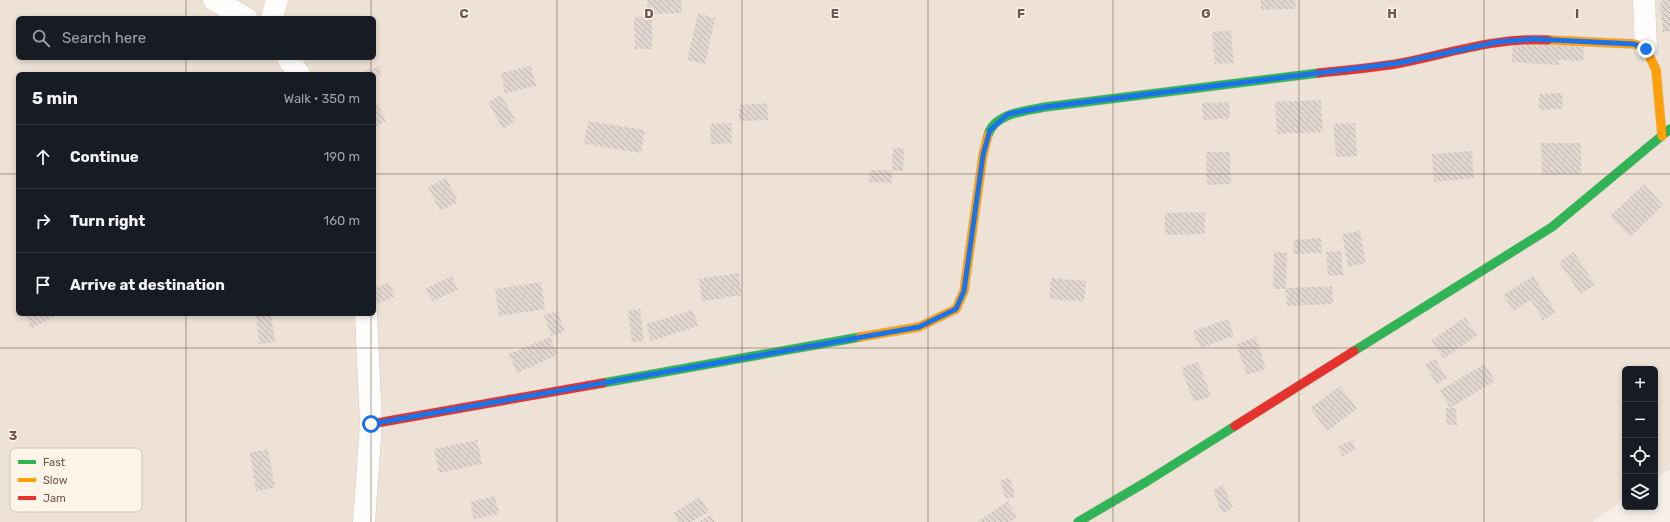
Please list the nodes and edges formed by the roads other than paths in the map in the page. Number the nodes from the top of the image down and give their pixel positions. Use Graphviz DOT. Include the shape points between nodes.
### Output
graph roads {
  1 [pos="214,0"];
  2 [pos="277,0"];
  3 [pos="1644,0"];
  4 [pos="242,16"];
  5 [pos="273,16"];
  6 [pos="1646,49"];
  7 [pos="289,60"];
  8 [pos="298,72"];
  9 [pos="1670,129"];
  10 [pos="1662,136"];
  11 [pos="366,316"];
  12 [pos="371,424"];
  13 [pos="364,522"];
  14 [pos="1078,522"];
  1 -- 4 [label="street"];
  2 -- 5 [label="street"];
  3 -- 6 [label="street"];
  6 -- 10 [label="street" via="1656,70"];
  6 -- 12 [label="street" via="1634,44 1533,39 1497,42 1399,63 1045,107 1008,114 990,130 983,155 964,291 956,309 938,318 919,327"];
  7 -- 8 [label="street"];
  9 -- 10 [label="street"];
  10 -- 14 [label="street" via="1552,227"];
  11 -- 12 [label="street"];
  12 -- 13 [label="street"];
}
